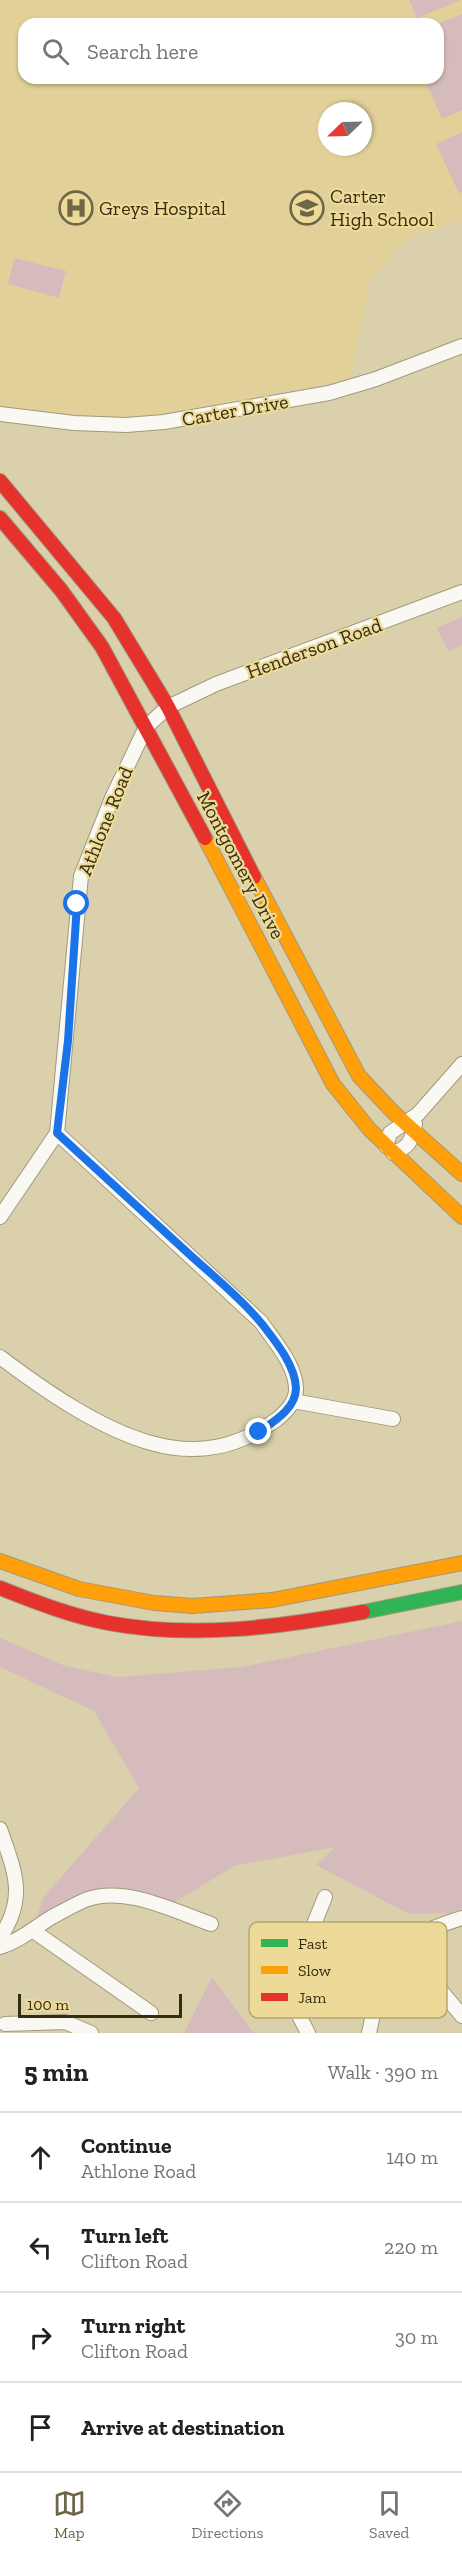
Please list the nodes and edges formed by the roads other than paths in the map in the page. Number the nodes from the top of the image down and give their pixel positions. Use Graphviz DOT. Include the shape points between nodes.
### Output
graph roads {
  1 [pos="462,346"];
  2 [pos="0,414"];
  3 [pos="0,481"];
  4 [pos="0,518"];
  5 [pos="64,557"];
  6 [pos="48,573"];
  7 [pos="81,576"];
  8 [pos="462,592"];
  9 [pos="63,593"];
  10 [pos="168,707"];
  11 [pos="146,727"];
  12 [pos="267,901"];
  13 [pos="244,912"];
  14 [pos="274,916"];
  15 [pos="252,928"];
  16 [pos="462,1064"];
  17 [pos="410,1126"];
  18 [pos="57,1133"];
  19 [pos="389,1149"];
  20 [pos="462,1174"];
  21 [pos="0,1217"];
  22 [pos="462,1217"];
  23 [pos="0,1357"];
  24 [pos="293,1401"];
  25 [pos="393,1419"];
  26 [pos="0,1561"];
  27 [pos="462,1563"];
  28 [pos="0,1588"];
  29 [pos="462,1592"];
  30 [pos="0,1829"];
  31 [pos="325,1896"];
  32 [pos="462,1918"];
  33 [pos="315,1922"];
  34 [pos="211,1924"];
  35 [pos="447,1924"];
  36 [pos="32,1930"];
  37 [pos="0,1938"];
  38 [pos="0,1947"];
  39 [pos="447,1998"];
  40 [pos="151,2013"];
  41 [pos="462,2016"];
  42 [pos="296,2018"];
  43 [pos="372,2018"];
  44 [pos="5,2026"];
  45 [pos="91,2033"];
  46 [pos="308,2033"];
  47 [pos="369,2033"];
  1 -- 2 [label="street, Carter Drive" via="329,393 164,422 74,423"];
  3 -- 5 [label="main road, Montgomery Drive"];
  4 -- 6 [label="main road, Montgomery Drive"];
  5 -- 6 [label="main road"];
  5 -- 7 [label="main road, Montgomery Drive"];
  6 -- 9 [label="main road, Montgomery Drive"];
  7 -- 9 [label="main road"];
  7 -- 10 [label="main road, Montgomery Drive" via="114,618"];
  8 -- 10 [label="street, Henderson Road" via="216,684"];
  9 -- 11 [label="main road, Montgomery Drive" via="97,638"];
  10 -- 11 [label="street, Athlone Road"];
  10 -- 12 [label="main road, Montgomery Drive"];
  11 -- 13 [label="main road, Montgomery Drive"];
  11 -- 18 [label="street, Athlone Road" via="81,876"];
  12 -- 13 [label="main road"];
  12 -- 14 [label="main road, Montgomery Drive"];
  13 -- 15 [label="main road, Montgomery Drive"];
  14 -- 15 [label="main road"];
  14 -- 17 [label="main road, Montgomery Drive" via="348,1059 373,1093"];
  15 -- 19 [label="main road, Montgomery Drive" via="333,1084 353,1112"];
  16 -- 17 [label="street"];
  17 -- 19 [label="street" via="390,1133"];
  17 -- 19 [label="street" via="412,1139 408,1146"];
  17 -- 20 [label="main road, Montgomery Drive"];
  18 -- 21 [label="street, Athlone Road"];
  18 -- 24 [label="street" via="261,1322 293,1373"];
  19 -- 22 [label="main road, Montgomery Drive"];
  23 -- 24 [label="street" via="109,1428 182,1449 210,1449 236,1443 259,1432"];
  24 -- 25 [label="street"];
  26 -- 27 [label="main road" via="78,1589 154,1604 193,1606 272,1600"];
  28 -- 29 [label="main road" via="61,1612 163,1629 255,1629 304,1623"];
  30 -- 37 [label="street" via="18,1894 9,1924"];
  31 -- 33 [label="street"];
  32 -- 35 [label="street"];
  34 -- 36 [label="street" via="116,1895 86,1900"];
  36 -- 38 [label="street"];
  36 -- 40 [label="street"];
  39 -- 41 [label="street"];
  42 -- 46 [label="street"];
  43 -- 47 [label="street"];
  44 -- 45 [label="street" via="65,2022"];
}
